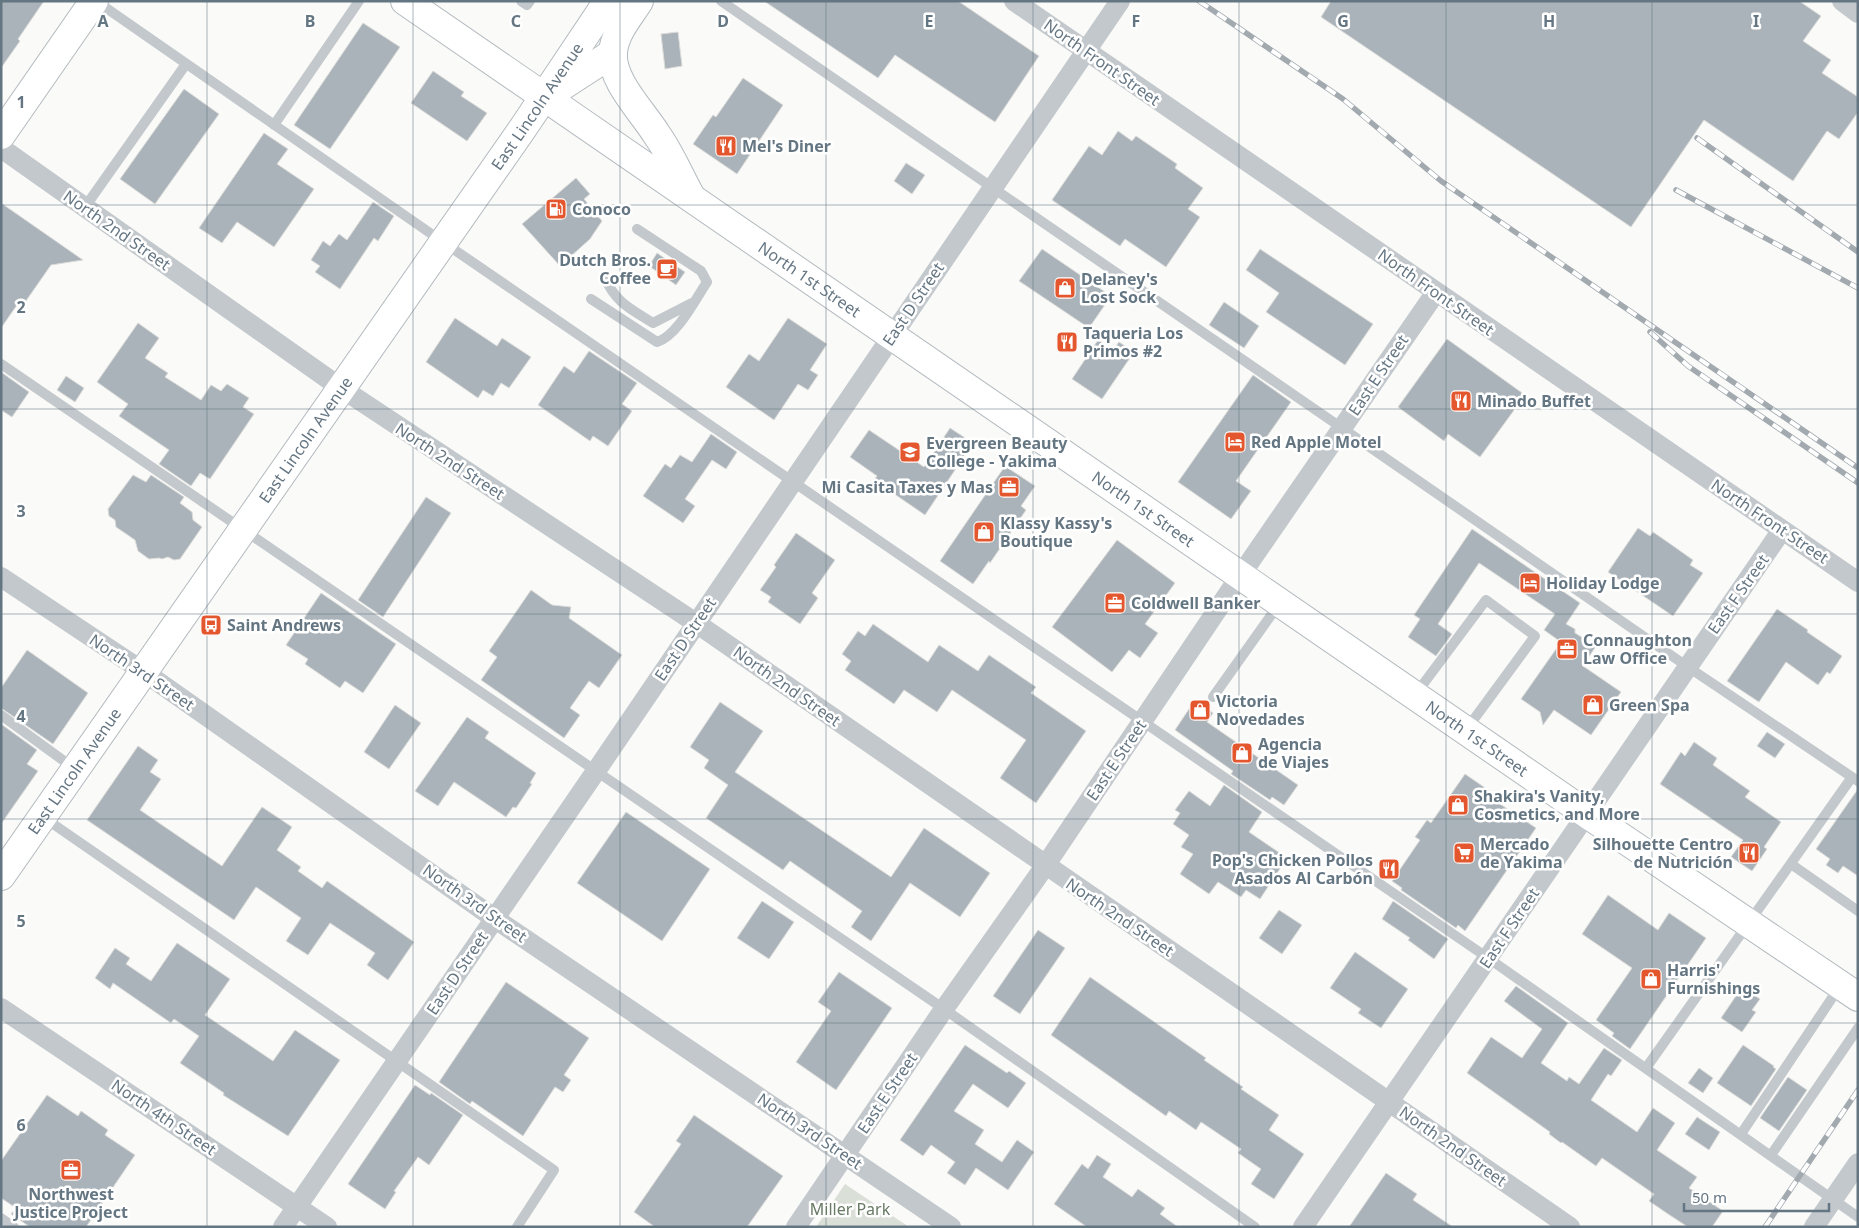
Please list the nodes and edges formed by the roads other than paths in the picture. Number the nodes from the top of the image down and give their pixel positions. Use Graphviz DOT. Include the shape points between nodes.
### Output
graph roads {
  1 [pos="95,1"];
  2 [pos="359,1"];
  3 [pos="405,1"];
  4 [pos="521,1"];
  5 [pos="530,1"];
  6 [pos="608,1"];
  7 [pos="639,1"];
  8 [pos="721,1"];
  9 [pos="1014,1"];
  10 [pos="1120,1"];
  11 [pos="1842,1"];
  12 [pos="1858,13"];
  13 [pos="1086,50"];
  14 [pos="613,53"];
  15 [pos="186,64"];
  16 [pos="544,98"];
  17 [pos="274,125"];
  18 [pos="1,135"];
  19 [pos="1,148"];
  20 [pos="992,188"];
  21 [pos="692,199"];
  22 [pos="85,207"];
  23 [pos="637,229"];
  24 [pos="443,242"];
  25 [pos="605,278"];
  26 [pos="1436,292"];
  27 [pos="591,299"];
  28 [pos="693,303"];
  29 [pos="892,335"];
  30 [pos="1,364"];
  31 [pos="341,388"];
  32 [pos="1342,428"];
  33 [pos="792,481"];
  34 [pos="244,528"];
  35 [pos="1782,530"];
  36 [pos="1240,576"];
  37 [pos="1,577"];
  38 [pos="1858,582"];
  39 [pos="1279,603"];
  40 [pos="696,623"];
  41 [pos="1688,667"];
  42 [pos="144,672"];
  43 [pos="1414,696"];
  44 [pos="1213,697"];
  45 [pos="1,715"];
  46 [pos="1142,722"];
  47 [pos="1466,731"];
  48 [pos="76,769"];
  49 [pos="596,771"];
  50 [pos="1855,779"];
  51 [pos="1587,814"];
  52 [pos="43,817"];
  53 [pos="1791,864"];
  54 [pos="1045,866"];
  55 [pos="1,876"];
  56 [pos="1858,911"];
  57 [pos="494,918"];
  58 [pos="1749,924"];
  59 [pos="1488,958"];
  60 [pos="1849,991"];
  61 [pos="1,1008"];
  62 [pos="944,1008"];
  63 [pos="1858,1028"];
  64 [pos="397,1061"];
  65 [pos="1646,1068"];
  66 [pos="1389,1102"];
  67 [pos="1741,1134"];
  68 [pos="845,1155"];
  69 [pos="1771,1155"];
  70 [pos="1858,1163"];
  71 [pos="1833,1200"];
  72 [pos="298,1207"];
  73 [pos="1858,1217"];
  74 [pos="1,1218"];
  75 [pos="14,1227"];
  76 [pos="283,1227"];
  77 [pos="327,1227"];
  78 [pos="517,1227"];
  79 [pos="796,1227"];
  80 [pos="950,1227"];
  81 [pos="1255,1227"];
  82 [pos="1304,1227"];
  83 [pos="1570,1227"];
  84 [pos="1814,1227"];
  1 -- 15 [label="lane"];
  1 -- 18 [label="main road"];
  2 -- 17 [label="lane"];
  3 -- 16 [label="main road, North 1st Street"];
  4 -- 5 [label="lane" via="527,5"];
  6 -- 16 [label="main road, East Lincoln Avenue"];
  7 -- 14 [label="main road" via="617,35"];
  8 -- 20 [label="lane"];
  9 -- 13 [label="street, North Front Street"];
  10 -- 13 [label="street, East D Street"];
  11 -- 12 [label="street"];
  13 -- 20 [label="street, East D Street"];
  13 -- 26 [label="street, North Front Street"];
  14 -- 16 [label="main road"];
  14 -- 21 [label="main road" via="617,72 631,99 658,136"];
  15 -- 17 [label="lane"];
  15 -- 22 [label="lane"];
  16 -- 21 [label="main road, North 1st Street"];
  16 -- 24 [label="main road, East Lincoln Avenue"];
  17 -- 24 [label="lane"];
  19 -- 22 [label="street, North 2nd Street"];
  20 -- 29 [label="street, East D Street"];
  20 -- 32 [label="lane"];
  21 -- 29 [label="main road, North 1st Street"];
  22 -- 31 [label="street, North 2nd Street"];
  23 -- 28 [label="lane" via="701,271 707,282"];
  24 -- 31 [label="main road, East Lincoln Avenue"];
  24 -- 33 [label="lane"];
  25 -- 28 [label="lane" via="622,303 653,323"];
  26 -- 32 [label="street, East E Street"];
  26 -- 35 [label="street, North Front Street"];
  27 -- 28 [label="lane" via="657,342 672,334"];
  29 -- 33 [label="street, East D Street"];
  29 -- 36 [label="main road, North 1st Street"];
  30 -- 34 [label="lane"];
  31 -- 34 [label="main road, East Lincoln Avenue"];
  31 -- 40 [label="street, North 2nd Street"];
  32 -- 36 [label="street, East E Street"];
  32 -- 41 [label="lane"];
  33 -- 40 [label="street, East D Street"];
  33 -- 46 [label="lane"];
  34 -- 42 [label="main road, East Lincoln Avenue"];
  34 -- 49 [label="lane"];
  35 -- 38 [label="street, North Front Street"];
  35 -- 41 [label="street, East F Street"];
  36 -- 39 [label="main road, North 1st Street"];
  36 -- 46 [label="street, East E Street"];
  37 -- 42 [label="street, North 3rd Street"];
  39 -- 43 [label="main road, North 1st Street"];
  39 -- 44 [label="lane"];
  40 -- 49 [label="street, East D Street"];
  40 -- 54 [label="street, North 2nd Street"];
  41 -- 50 [label="lane"];
  41 -- 51 [label="street, East F Street"];
  42 -- 48 [label="main road, East Lincoln Avenue"];
  42 -- 57 [label="street, North 3rd Street"];
  43 -- 47 [label="main road, North 1st Street"];
  43 -- 47 [label="lane" via="1486,600 1535,636"];
  45 -- 48 [label="lane"];
  46 -- 54 [label="street, East E Street"];
  46 -- 59 [label="lane"];
  47 -- 51 [label="main road, North 1st Street"];
  48 -- 52 [label="main road, East Lincoln Avenue"];
  49 -- 57 [label="street, East D Street"];
  49 -- 62 [label="lane"];
  50 -- 53 [label="lane"];
  51 -- 58 [label="main road, North 1st Street"];
  51 -- 59 [label="street, East F Street"];
  52 -- 55 [label="main road, East Lincoln Avenue"];
  52 -- 64 [label="lane"];
  53 -- 56 [label="lane"];
  53 -- 58 [label="lane"];
  54 -- 62 [label="street, East E Street"];
  54 -- 66 [label="street, North 2nd Street"];
  57 -- 64 [label="street, East D Street"];
  57 -- 68 [label="street, North 3rd Street"];
  58 -- 60 [label="main road, North 1st Street"];
  58 -- 65 [label="lane"];
  59 -- 65 [label="lane"];
  59 -- 66 [label="street, East F Street"];
  60 -- 67 [label="lane"];
  61 -- 72 [label="street, North 4th Street"];
  62 -- 68 [label="street, East E Street"];
  62 -- 81 [label="lane"];
  63 -- 69 [label="lane"];
  64 -- 72 [label="street, East D Street"];
  64 -- 78 [label="lane" via="554,1170"];
  65 -- 67 [label="lane"];
  66 -- 82 [label="street, East F Street"];
  66 -- 83 [label="street, North 2nd Street"];
  67 -- 69 [label="lane"];
  68 -- 79 [label="street, East E Street"];
  68 -- 80 [label="street, North 3rd Street"];
  69 -- 71 [label="lane"];
  70 -- 71 [label="street"];
  71 -- 73 [label="lane"];
  71 -- 84 [label="street"];
  72 -- 76 [label="street, East D Street"];
  72 -- 77 [label="street, North 4th Street"];
  74 -- 75 [label="lane"];
}
